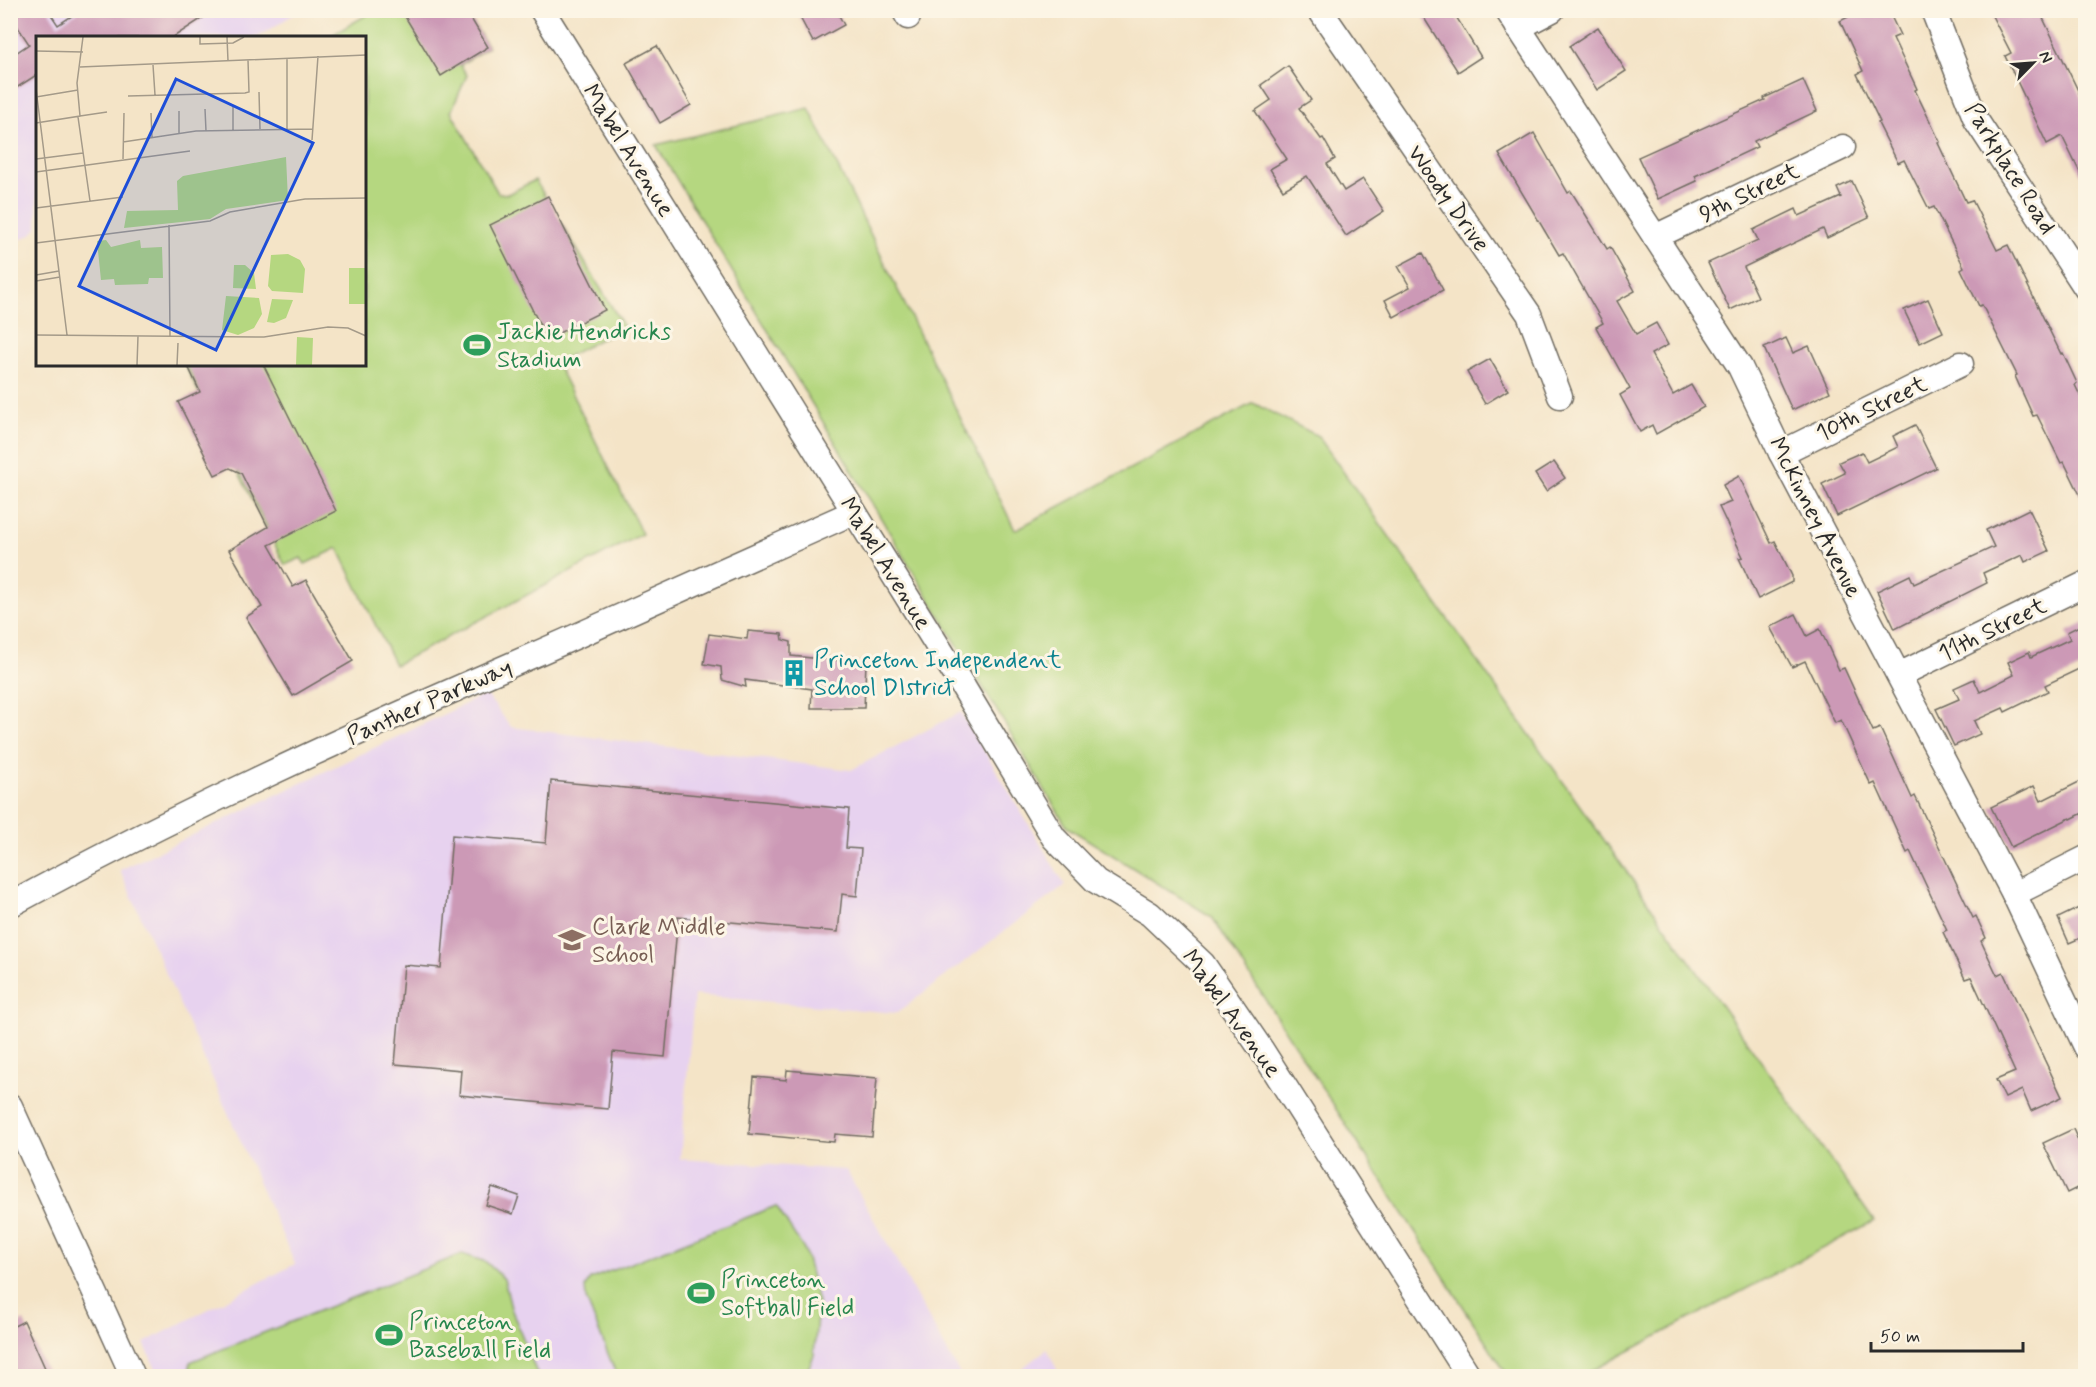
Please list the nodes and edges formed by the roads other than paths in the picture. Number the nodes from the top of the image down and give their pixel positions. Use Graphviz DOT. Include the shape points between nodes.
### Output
graph roads {
  1 [pos="542,10"];
  2 [pos="1320,10"];
  3 [pos="1552,10"];
  4 [pos="1934,10"];
  5 [pos="1512,19"];
  6 [pos="1842,147"];
  7 [pos="1655,237"];
  8 [pos="2085,288"];
  9 [pos="1961,364"];
  10 [pos="1560,396"];
  11 [pos="1781,453"];
  12 [pos="854,512"];
  13 [pos="2085,584"];
  14 [pos="1899,675"];
  15 [pos="2085,858"];
  16 [pos="2014,894"];
  17 [pos="10,905"];
  18 [pos="2085,1047"];
  19 [pos="10,1106"];
  20 [pos="133,1377"];
  21 [pos="1469,1377"];
  1 -- 12 [label="street, Mabel Avenue"];
  2 -- 10 [label="street, Woody Drive" via="1529,314"];
  3 -- 5 [label="street"];
  4 -- 8 [label="street, Parkplace Road" via="1976,120"];
  5 -- 7 [label="street, McKinney Avenue"];
  6 -- 7 [label="street, 9th Street"];
  7 -- 11 [label="street, McKinney Avenue" via="1740,367"];
  9 -- 11 [label="street, 10th Street"];
  11 -- 14 [label="street, McKinney Avenue"];
  12 -- 17 [label="street, Panther Parkway" via="242,785"];
  12 -- 21 [label="street, Mabel Avenue" via="1054,838 1096,881 1150,914 1203,964"];
  13 -- 14 [label="street, 11th Street"];
  14 -- 16 [label="street, McKinney Avenue"];
  15 -- 16 [label="street"];
  16 -- 18 [label="street, McKinney Avenue"];
  19 -- 20 [label="street"];
}
